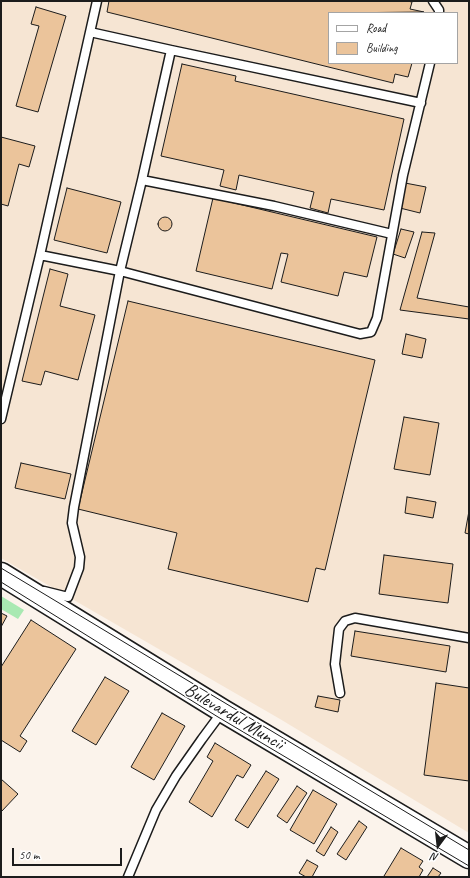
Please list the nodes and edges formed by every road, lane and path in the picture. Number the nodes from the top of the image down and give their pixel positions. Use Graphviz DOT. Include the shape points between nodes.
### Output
graph roads {
  1 [pos="97,1"];
  2 [pos="433,1"];
  3 [pos="439,12"];
  4 [pos="90,32"];
  5 [pos="171,50"];
  6 [pos="430,64"];
  7 [pos="421,103"];
  8 [pos="142,180"];
  9 [pos="392,234"];
  10 [pos="40,255"];
  11 [pos="120,271"];
  12 [pos="1,419"];
  13 [pos="1,574"];
  14 [pos="33,594"];
  15 [pos="469,638"];
  16 [pos="340,693"];
  17 [pos="223,712"];
  18 [pos="469,857"];
  19 [pos="128,877"];
  1 -- 4 [label="lane"];
  2 -- 3 [label="lane"];
  4 -- 5 [label="lane"];
  4 -- 10 [label="lane"];
  5 -- 7 [label="lane"];
  5 -- 8 [label="lane"];
  6 -- 7 [label="lane"];
  7 -- 9 [label="lane" via="403,175"];
  8 -- 9 [label="lane" via="274,206"];
  8 -- 11 [label="lane"];
  9 -- 11 [label="lane" via="376,318 371,332 360,334"];
  10 -- 11 [label="lane"];
  10 -- 12 [label="lane"];
  11 -- 14 [label="lane" via="74,507 72,523 80,557 79,568 68,597 36,589"];
  13 -- 14 [label="main road, Bulevardul Muncii"];
  14 -- 17 [label="main road, Bulevardul Muncii"];
  15 -- 16 [label="lane" via="355,618 345,621 340,629 335,664"];
  17 -- 18 [label="main road, Bulevardul Muncii"];
  17 -- 19 [label="lane" via="184,764 156,810"];
}
